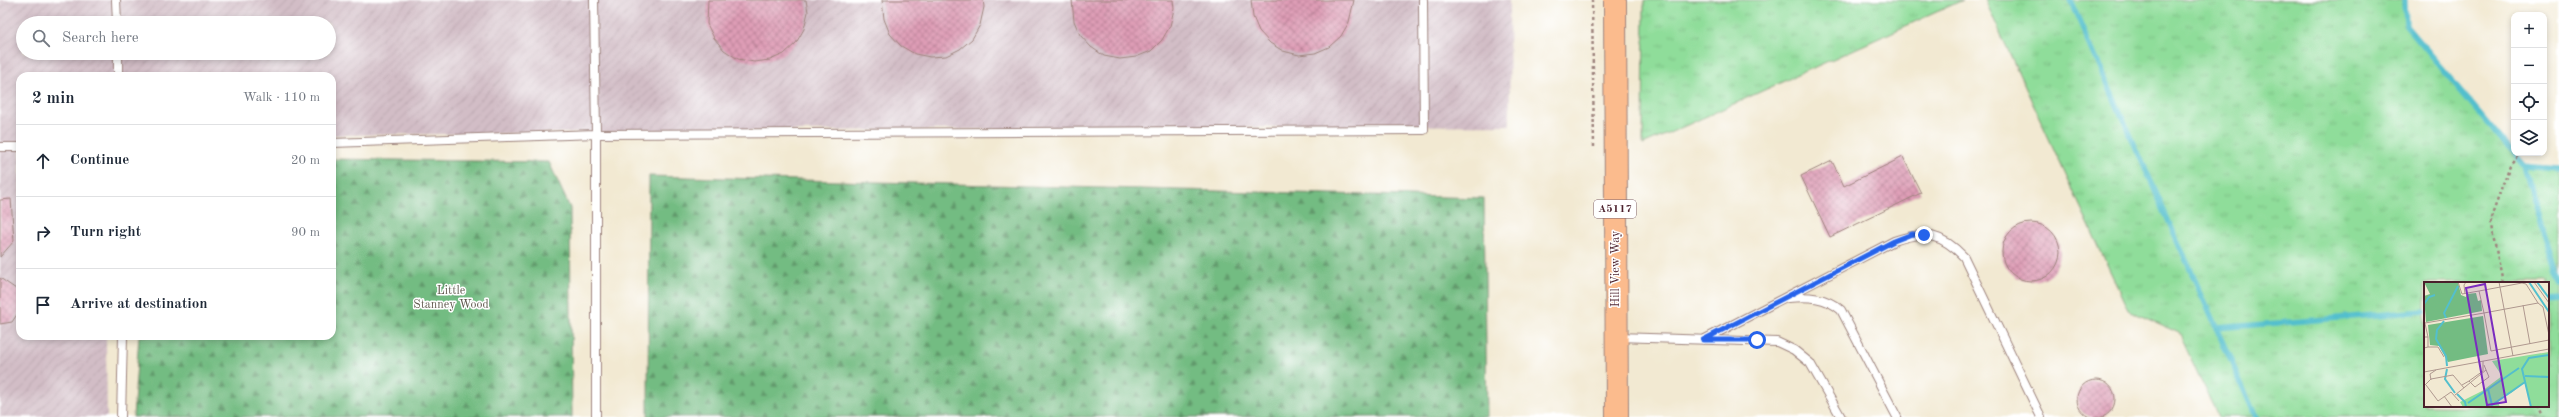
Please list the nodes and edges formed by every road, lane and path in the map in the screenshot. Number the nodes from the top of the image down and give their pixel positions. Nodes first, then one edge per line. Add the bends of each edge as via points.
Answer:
1 (116, 0) edge
2 (594, 0) edge
3 (1423, 0) edge
4 (1615, 0) edge
5 (117, 16) edge
6 (118, 60) edge
7 (118, 72) edge
8 (596, 134) junction
9 (336, 143) edge
10 (0, 147) edge
11 (16, 147) edge
12 (2517, 156) edge
13 (2503, 282) edge
14 (1783, 298) junction
15 (1616, 337) junction
16 (123, 340) edge
17 (1703, 340) junction
18 (2539, 407) edge
19 (121, 417) edge
20 (596, 417) edge
21 (1617, 417) edge
22 (1841, 417) edge
23 (1897, 417) edge
24 (2041, 417) edge
25 (2544, 417) edge

1 - 5 lane
2 - 8 lane
3 - 8 lane via 1424,130
4 - 15 main road, Hill View Way / A5117
6 - 7 lane
8 - 9 lane
8 - 20 lane
10 - 11 lane
12 - 13 path via 2510,165 2490,221
14 - 17 lane
14 - 23 lane via 1815,298 1832,302 1841,310
14 - 24 lane via 1912,234 1942,238 1964,257
15 - 17 lane
15 - 21 main road, Hill View Way / A5117
16 - 19 lane
17 - 22 lane via 1777,342 1794,350 1810,363
18 - 25 path

